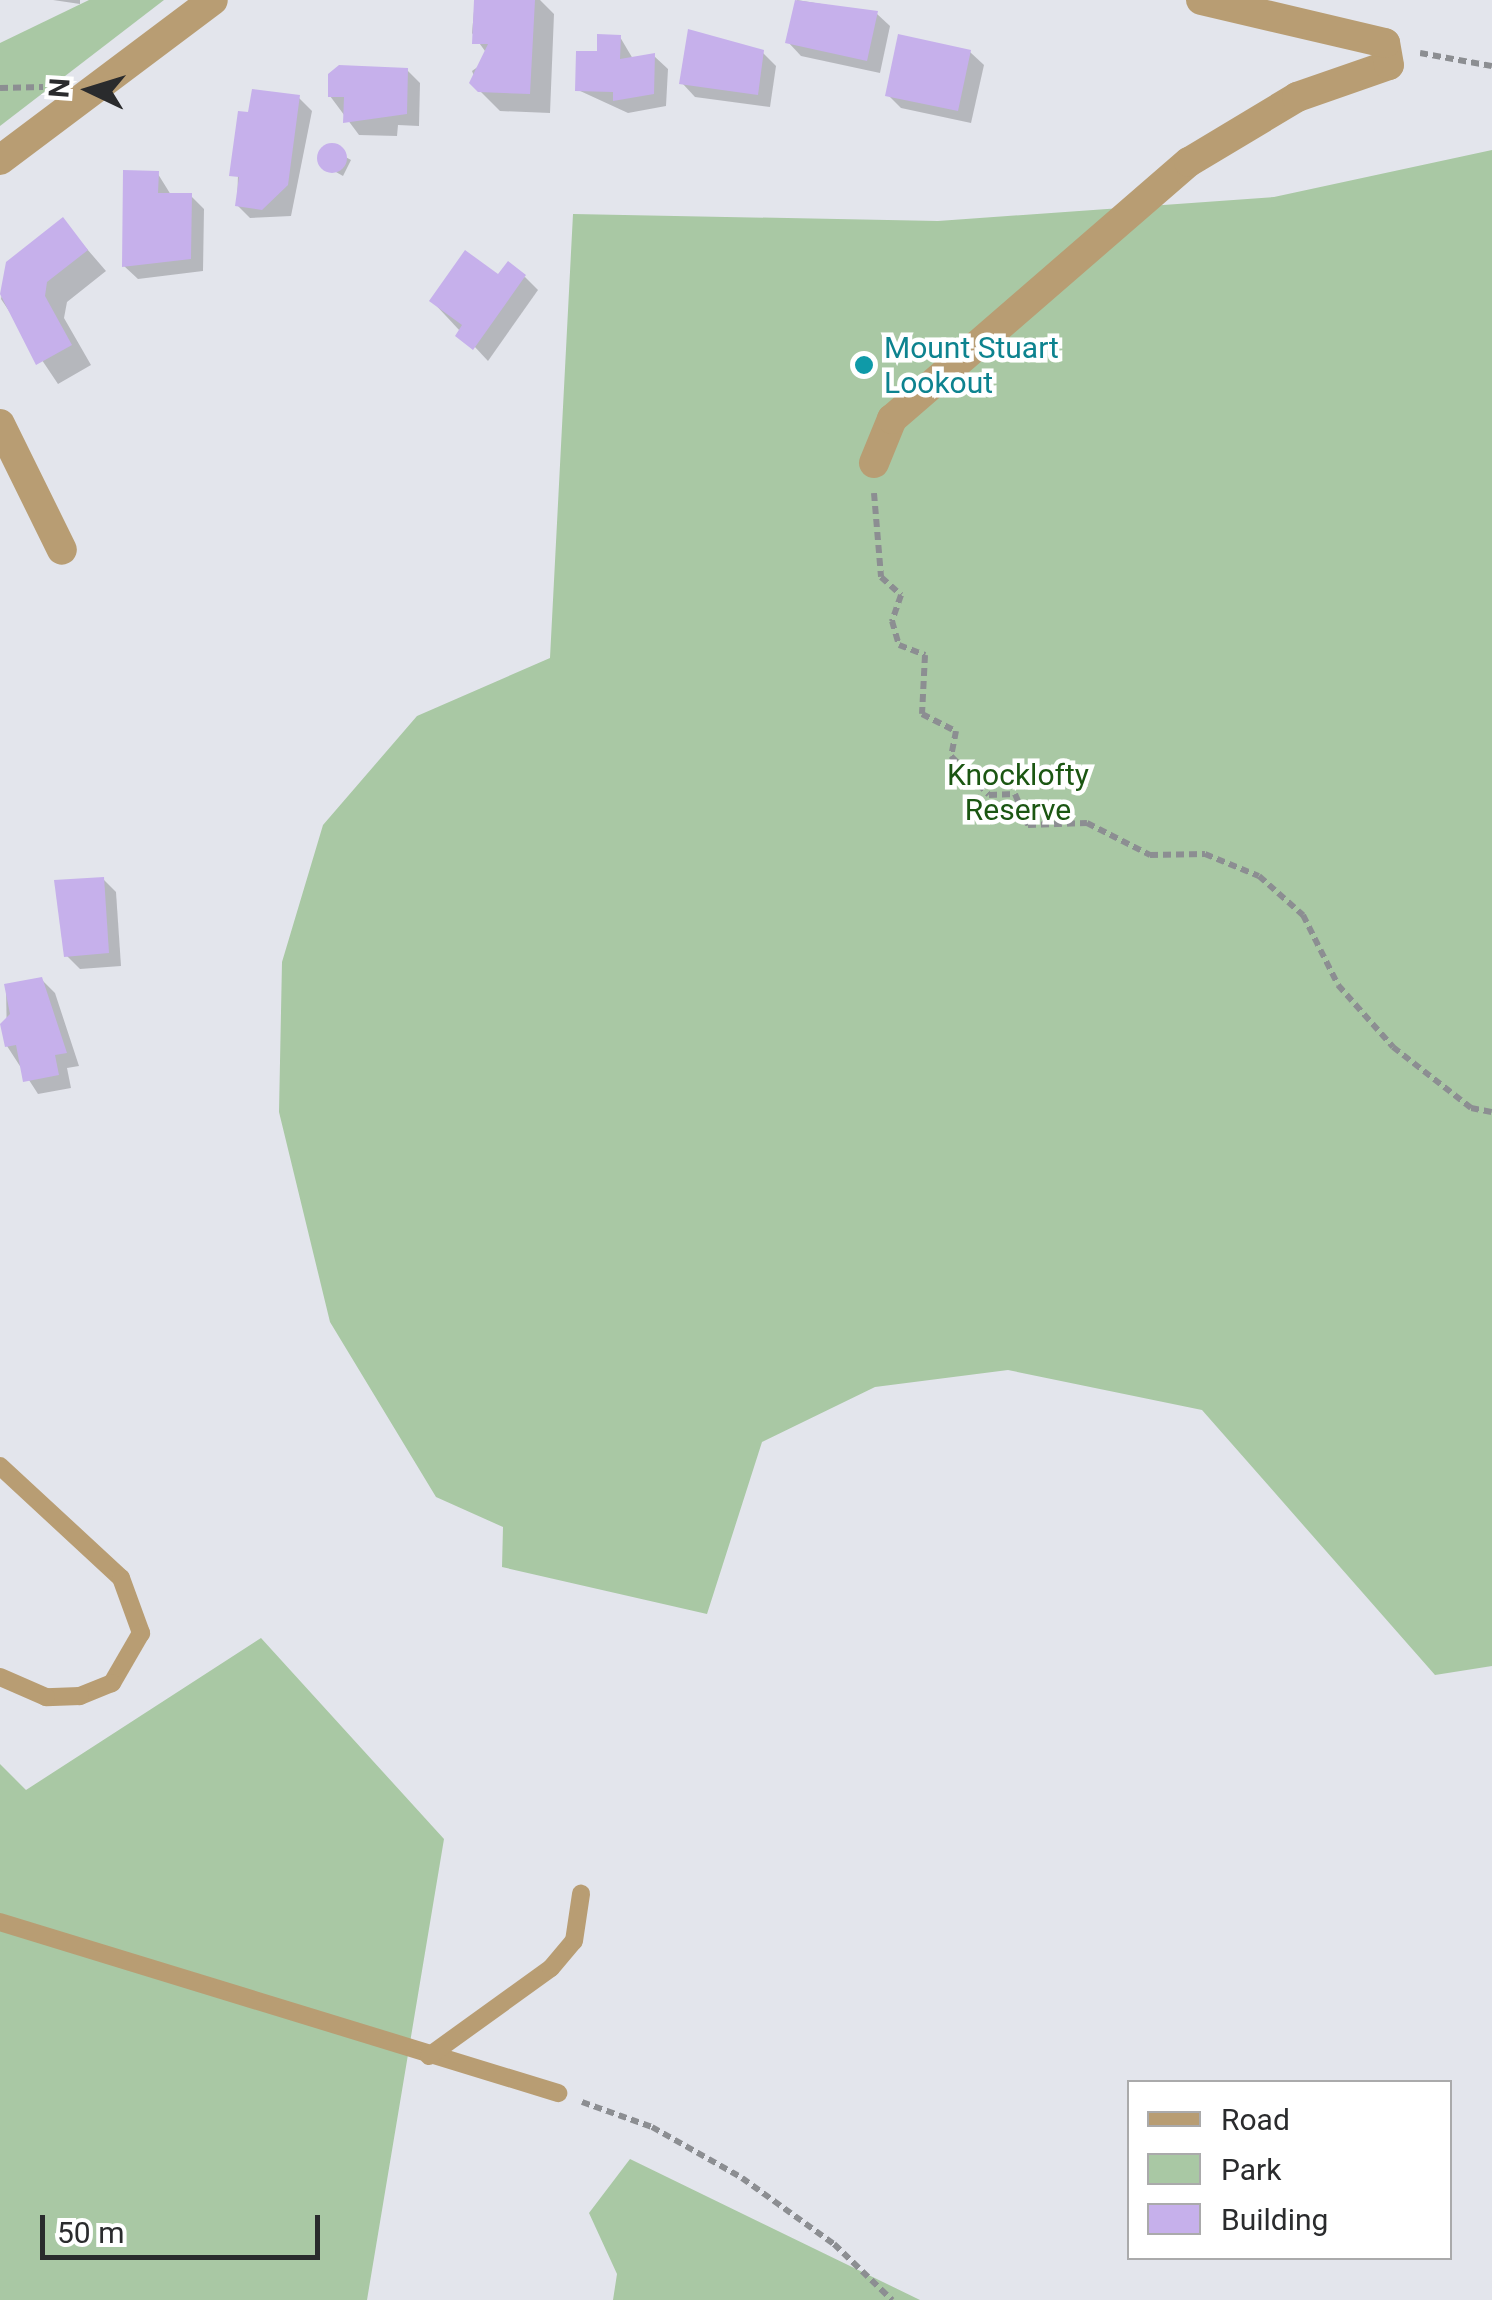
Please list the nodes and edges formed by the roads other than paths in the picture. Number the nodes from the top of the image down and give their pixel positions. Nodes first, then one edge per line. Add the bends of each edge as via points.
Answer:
1 (213, 0) edge
2 (1201, 0) edge
3 (0, 160) edge
4 (0, 424) edge
5 (874, 463) dead end
6 (62, 550) dead end
7 (0, 1466) edge
8 (0, 1678) edge
9 (581, 1894) dead end
10 (0, 1922) edge
11 (429, 2056) junction
12 (558, 2094) road end

1 - 3 street
2 - 5 street via 1385,43 1392,52 1372,74 1296,97 1189,162 892,420
4 - 6 street
7 - 8 lane via 121,1578 141,1632 112,1683 80,1696 46,1698
9 - 11 lane via 574,1940 551,1968
10 - 11 lane
11 - 12 lane

